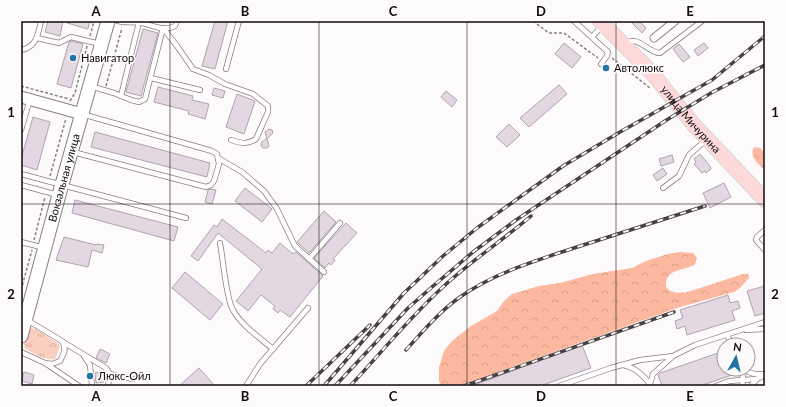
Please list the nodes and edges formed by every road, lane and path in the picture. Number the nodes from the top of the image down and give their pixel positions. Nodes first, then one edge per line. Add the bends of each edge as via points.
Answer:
1 (41, 21) edge
2 (94, 21) edge
3 (108, 21) edge
4 (118, 21) edge
5 (177, 21) edge
6 (239, 21) edge
7 (533, 21) edge
8 (574, 21) edge
9 (674, 21) edge
10 (702, 21) edge
11 (140, 22) junction
12 (123, 23) junction
13 (602, 23) edge
14 (163, 28) junction
15 (592, 37) junction
16 (37, 38) junction
17 (654, 38) dead end
18 (88, 41) junction
19 (102, 45) junction
20 (625, 45) junction
21 (21, 50) edge
22 (606, 58) junction
23 (602, 64) dead end
24 (226, 69) dead end
25 (150, 78) junction
26 (21, 86) edge
27 (90, 86) junction
28 (105, 90) junction
29 (200, 90) dead end
30 (653, 91) dead end
31 (75, 93) dead end
32 (121, 96) junction
33 (25, 98) edge
34 (69, 104) junction
35 (82, 114) junction
36 (21, 130) edge
37 (707, 139) junction
38 (231, 140) dead end
39 (71, 151) junction
40 (218, 158) junction
41 (21, 174) edge
42 (49, 181) junction
43 (21, 184) edge
44 (663, 188) dead end
45 (56, 191) junction
46 (765, 200) edge
47 (186, 218) dead end
48 (340, 223) dead end
49 (765, 230) edge
50 (21, 242) edge
51 (220, 243) dead end
52 (39, 246) junction
53 (764, 249) edge
54 (309, 259) junction
55 (324, 272) dead end
56 (21, 290) edge
57 (308, 308) dead end
58 (25, 319) junction
59 (765, 322) edge
60 (765, 329) edge
61 (740, 330) junction
62 (728, 335) joint
63 (21, 336) edge
64 (62, 341) junction
65 (273, 349) junction
66 (21, 352) edge
67 (83, 355) junction
68 (673, 356) junction
69 (45, 363) junction
70 (622, 365) junction
71 (110, 374) junction
72 (765, 374) edge
73 (133, 379) dead end
74 (757, 379) junction
75 (743, 380) junction
76 (650, 385) edge
77 (80, 386) edge
78 (92, 386) edge
79 (108, 386) edge
80 (246, 386) edge
81 (559, 386) edge
82 (716, 386) edge
83 (742, 386) edge
84 (751, 386) edge

1 - 16 lane
2 - 18 path
3 - 19 main road, Вокзальная улица
4 - 12 lane
5 - 14 lane via 171,28
6 - 24 lane
7 - 22 path via 549,32 564,33 598,58
8 - 15 lane
9 - 17 street
10 - 20 lane via 660,54 636,41
11 - 12 lane
11 - 14 lane
11 - 32 lane
12 - 28 path
13 - 15 lane
13 - 20 main road, улица Мичурина
14 - 25 lane
14 - 38 lane via 193,69 253,94 268,106 268,112 256,139 244,144
15 - 22 lane via 608,52
16 - 18 lane via 56,43 72,37
16 - 21 lane via 30,47
18 - 19 lane
18 - 31 path
19 - 27 main road, Вокзальная улица
20 - 37 main road, улица Мичурина
22 - 23 lane
22 - 30 path via 611,58
25 - 29 lane
25 - 32 lane via 143,101
26 - 34 path
27 - 28 lane
27 - 35 main road, Вокзальная улица
28 - 32 lane
33 - 34 street
33 - 36 lane
34 - 35 street
34 - 42 path
35 - 39 main road, Вокзальная улица
35 - 40 lane via 212,151
37 - 44 lane via 689,155 680,176
37 - 46 main road, улица Мичурина
39 - 40 lane via 206,187 214,181 219,164
39 - 45 main road, Вокзальная улица
40 - 54 lane via 242,172 264,191 277,209 295,246
41 - 42 lane
42 - 45 lane
43 - 45 lane
45 - 47 lane
45 - 52 main road, Вокзальная улица
45 - 52 path
48 - 54 lane
49 - 53 lane via 756,240
50 - 52 lane
51 - 65 lane via 230,306 243,323
52 - 56 path
52 - 58 main road, Вокзальная улица
54 - 55 lane
57 - 65 lane
58 - 63 main road, Вокзальная улица
58 - 64 lane
59 - 61 lane
60 - 61 lane
61 - 62 lane
62 - 68 lane
64 - 67 lane
64 - 69 lane via 65,350 60,360 52,364
65 - 80 lane
66 - 69 lane
67 - 71 lane via 106,368
67 - 78 lane via 90,366
68 - 70 lane
68 - 76 lane via 653,374
69 - 77 lane
70 - 76 lane via 635,370
70 - 81 lane
71 - 73 lane
71 - 79 lane
72 - 74 lane
74 - 75 lane
74 - 84 lane
75 - 82 lane via 724,382
75 - 83 lane

